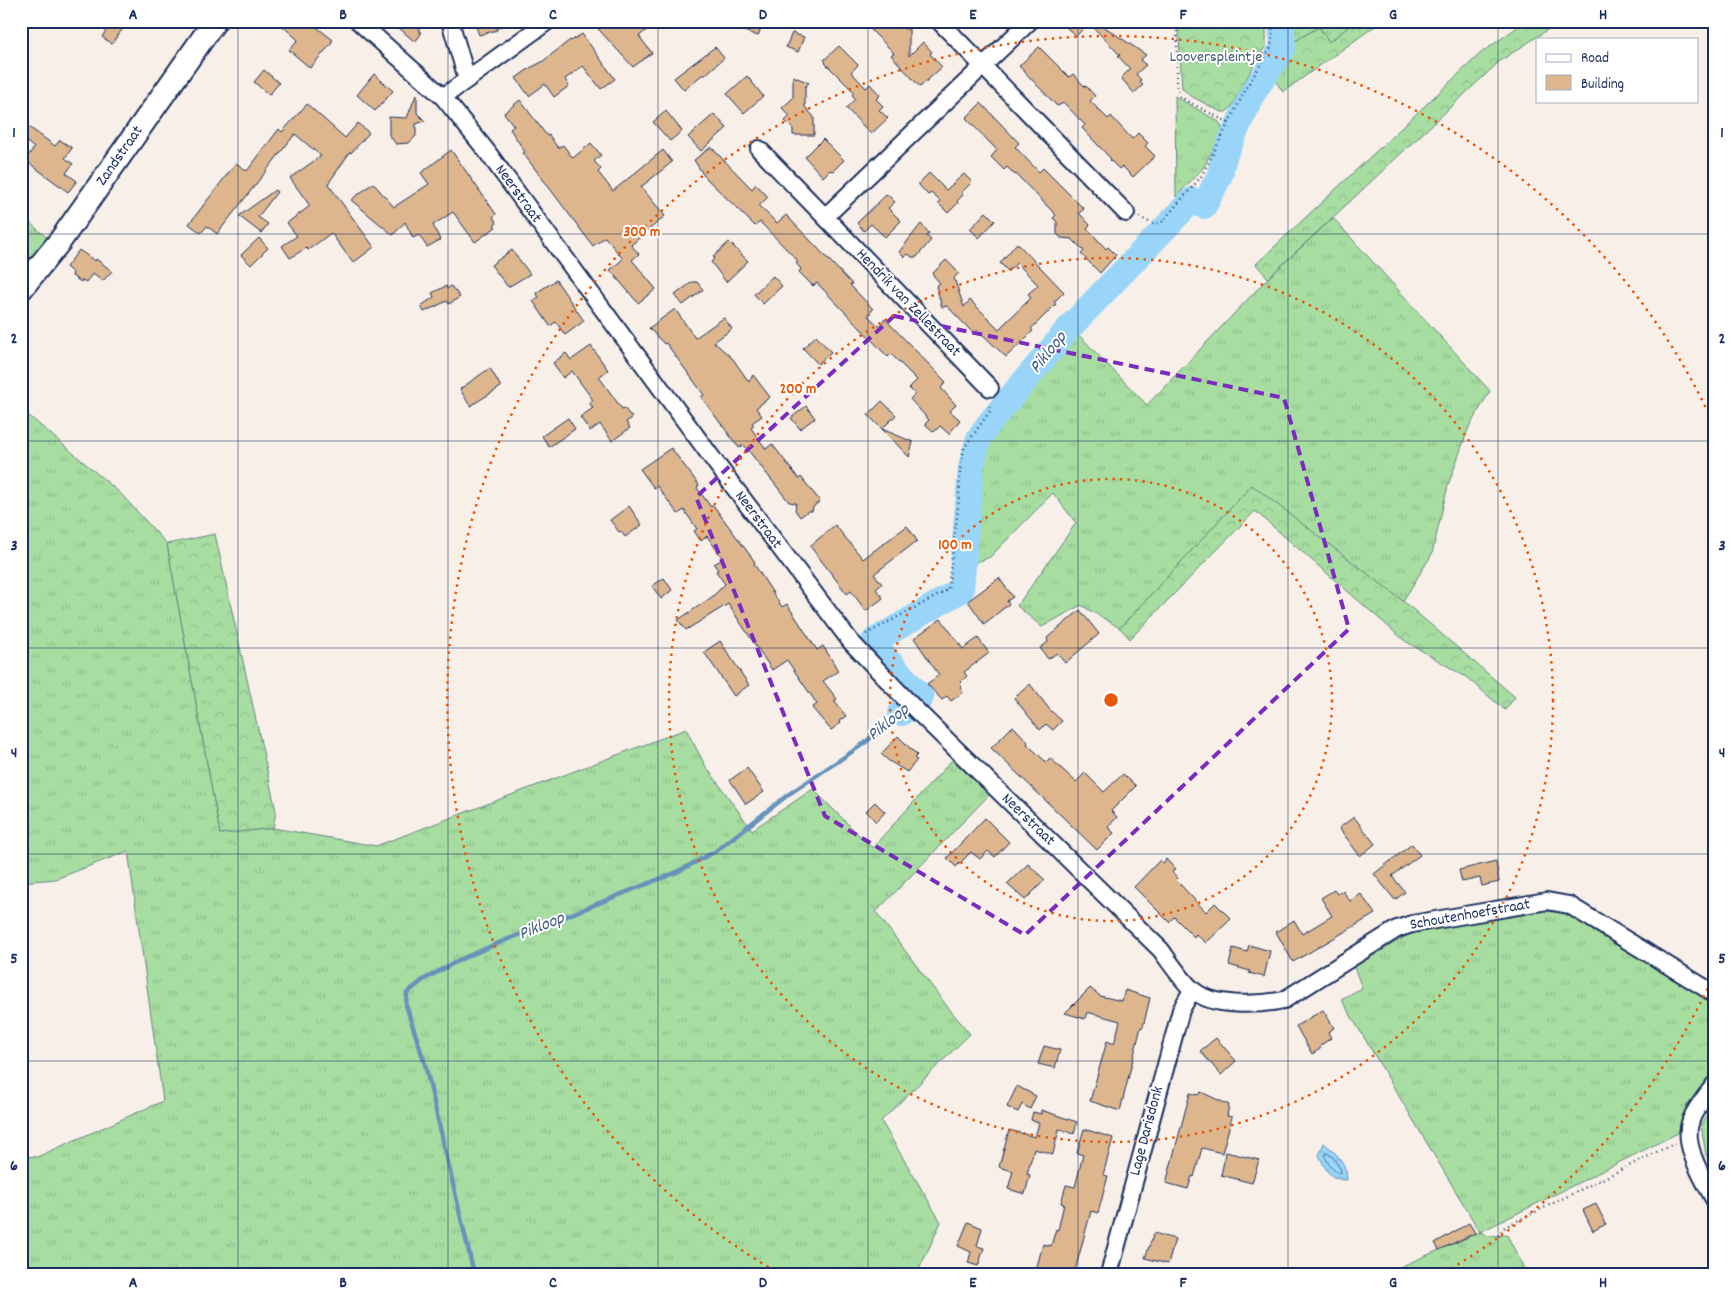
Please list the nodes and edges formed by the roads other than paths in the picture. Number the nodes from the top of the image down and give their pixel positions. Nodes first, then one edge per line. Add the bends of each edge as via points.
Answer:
1 (215, 21) edge
2 (358, 21) edge
3 (450, 21) edge
4 (548, 21) edge
5 (940, 21) edge
6 (1030, 21) edge
7 (983, 66) junction
8 (468, 79) junction
9 (443, 97) junction
10 (759, 149) dead end
11 (1126, 213) road end
12 (825, 217) junction
13 (21, 289) edge
14 (990, 388) road end
15 (1192, 990) junction
16 (1715, 994) edge
17 (1715, 1084) edge
18 (1715, 1201) edge
19 (1109, 1274) edge

1 - 13 street, Zandstraat via 60,240
2 - 9 street, Neerstraat
3 - 8 street
4 - 8 street
5 - 7 street
6 - 7 street
7 - 11 street
7 - 12 street
8 - 9 street
9 - 15 street, Neerstraat via 485,148 851,642 1161,950
10 - 12 street, Hendrik van Zellestraat
12 - 14 street, Hendrik van Zellestraat
15 - 16 street, Schoutenhoefstraat via 1205,997 1248,1005 1284,1000 1397,929 1547,902 1569,905
15 - 19 street, Lage Darisdonk via 1181,1010
17 - 18 street via 1690,1120 1689,1136 1695,1163

